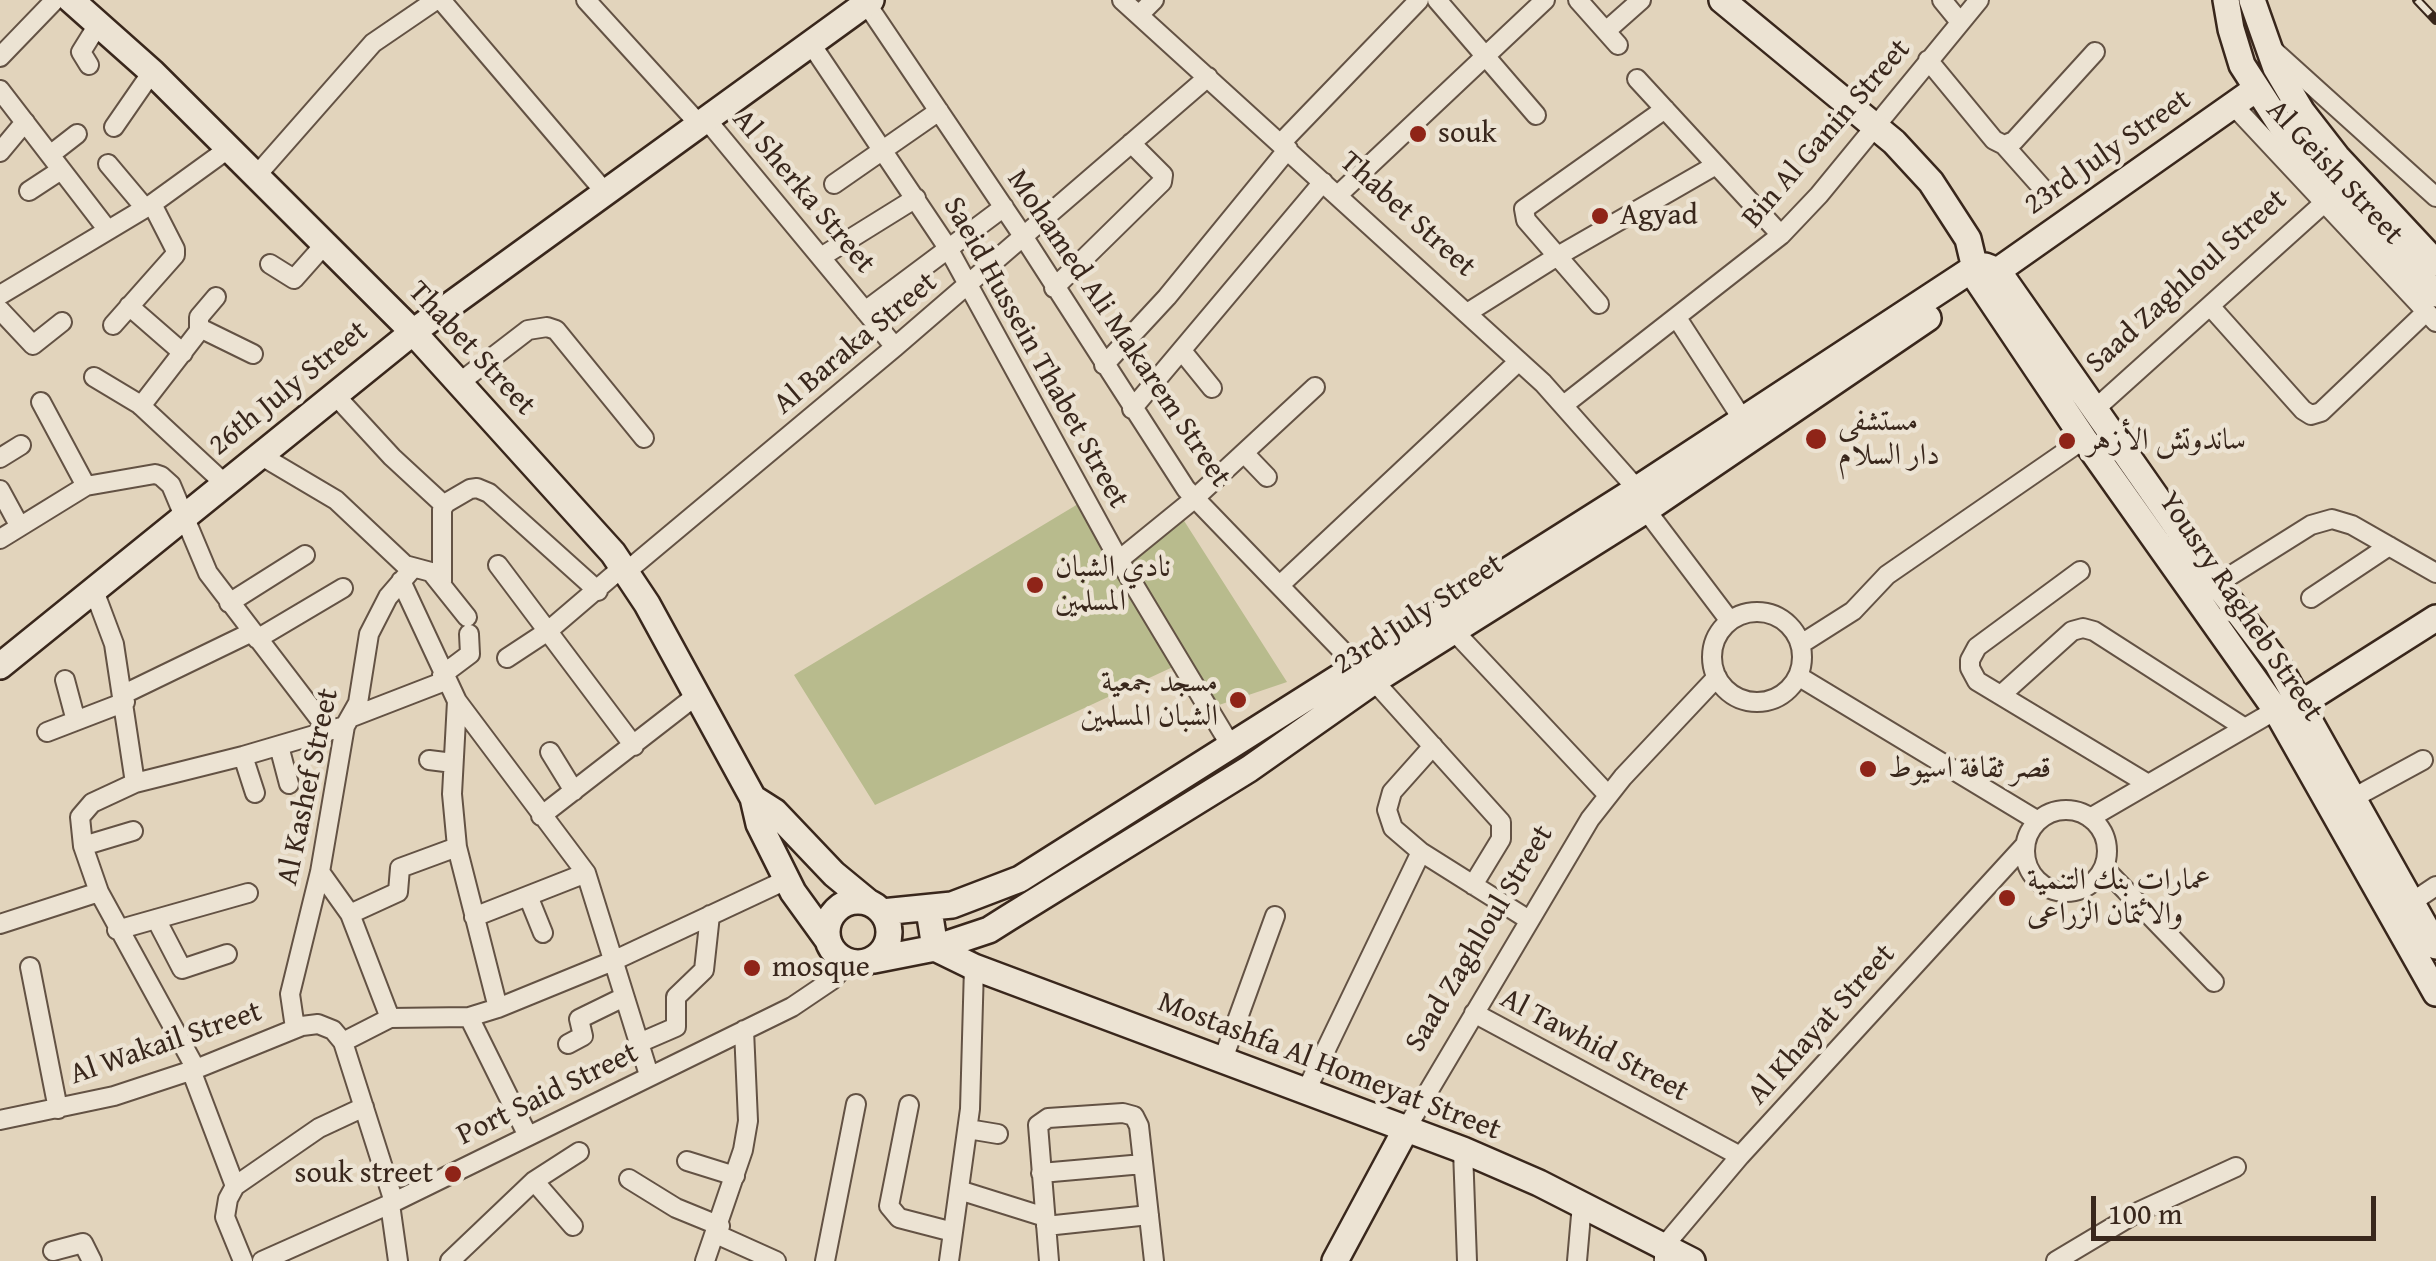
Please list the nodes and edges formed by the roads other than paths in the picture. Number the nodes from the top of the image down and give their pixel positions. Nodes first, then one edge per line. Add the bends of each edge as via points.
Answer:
1 (56, 0) edge
2 (71, 0) edge
3 (439, 0) edge
4 (586, 0) edge
5 (1122, 0) edge
6 (1154, 0) edge
7 (1419, 0) edge
8 (1438, 0) edge
9 (1545, 0) edge
10 (1578, 0) edge
11 (1641, 0) edge
12 (1722, 0) edge
13 (1942, 0) edge
14 (1979, 0) edge
15 (2226, 0) edge
16 (2252, 0) edge
17 (867, 1) edge
18 (1139, 15) junction
19 (1960, 22) junction
20 (99, 23) junction
21 (810, 44) junction
22 (2266, 45) junction
23 (2095, 52) dead end
24 (1485, 56) junction
25 (0, 57) edge
26 (1928, 60) junction
27 (89, 65) dead end
28 (152, 72) junction
29 (1208, 78) junction
30 (1637, 79) dead end
31 (0, 90) edge
32 (2251, 105) junction
33 (1665, 109) junction
34 (940, 110) junction
35 (1536, 115) dead end
36 (702, 121) junction
37 (24, 122) junction
38 (1874, 125) junction
39 (114, 127) dead end
40 (77, 134) dead end
41 (1131, 143) junction
42 (2004, 145) junction
43 (1284, 146) junction
44 (228, 149) junction
45 (884, 150) junction
46 (0, 152) edge
47 (55, 162) junction
48 (108, 164) dead end
49 (1716, 165) junction
50 (2330, 167) junction
51 (256, 176) junction
52 (1323, 182) junction
53 (834, 184) dead end
54 (2044, 190) dead end
55 (29, 191) dead end
56 (604, 192) junction
57 (1338, 195) junction
58 (2436, 197) edge
59 (916, 198) junction
60 (2324, 203) junction
61 (148, 206) junction
62 (1004, 207) junction
63 (107, 230) junction
64 (1782, 235) junction
65 (1023, 236) junction
66 (326, 244) junction
67 (948, 248) junction
68 (821, 257) junction
69 (1556, 257) junction
70 (270, 264) dead end
71 (2436, 264) edge
72 (1984, 274) junction
73 (969, 285) junction
74 (1054, 288) junction
75 (0, 295) edge
76 (216, 297) dead end
77 (1599, 304) dead end
78 (129, 306) junction
79 (2210, 306) junction
80 (2433, 309) edge
81 (0, 310) edge
82 (865, 310) junction
83 (1467, 313) junction
84 (1677, 318) junction
85 (62, 322) dead end
86 (113, 325) dead end
87 (199, 332) junction
88 (413, 332) junction
89 (895, 347) junction
90 (1182, 351) junction
91 (183, 352) junction
92 (253, 354) dead end
93 (1519, 360) junction
94 (1104, 365) junction
95 (94, 377) dead end
96 (459, 383) junction
97 (1315, 387) dead end
98 (1212, 388) dead end
99 (334, 394) junction
100 (41, 402) dead end
101 (1565, 404) junction
102 (141, 406) junction
103 (1132, 408) junction
104 (2094, 410) junction
105 (1743, 420) junction
106 (644, 438) dead end
107 (2084, 439) junction
108 (21, 446) dead end
109 (1244, 453) junction
110 (260, 455) junction
111 (0, 458) edge
112 (1267, 478) dead end
113 (224, 483) junction
114 (86, 486) junction
115 (0, 490) edge
116 (1194, 499) junction
117 (1641, 499) junction
118 (444, 505) junction
119 (183, 516) junction
120 (20, 525) junction
121 (0, 540) edge
122 (2388, 546) junction
123 (305, 555) dead end
124 (1118, 560) junction
125 (498, 564) dead end
126 (625, 569) junction
127 (2080, 571) dead end
128 (2436, 573) edge
129 (407, 574) junction
130 (442, 582) junction
131 (1280, 584) junction
132 (2216, 584) junction
133 (94, 588) junction
134 (343, 588) dead end
135 (598, 592) junction
136 (2311, 598) dead end
137 (229, 602) junction
138 (2436, 619) edge
139 (1730, 621) junction
140 (1452, 630) junction
141 (548, 631) junction
142 (255, 636) junction
143 (1800, 644) junction
144 (508, 658) dead end
145 (0, 666) edge
146 (1364, 672) junction
147 (1798, 676) junction
148 (1717, 677) junction
149 (444, 678) junction
150 (65, 680) dead end
151 (2001, 695) junction
152 (697, 696) junction
153 (124, 698) junction
154 (456, 701) junction
155 (2302, 703) junction
156 (2276, 710) junction
157 (76, 721) junction
158 (342, 724) junction
159 (2245, 728) junction
160 (47, 732) dead end
161 (278, 746) junction
162 (634, 746) junction
163 (1231, 746) junction
164 (1433, 746) junction
165 (550, 752) dead end
166 (243, 756) junction
167 (429, 760) dead end
168 (2423, 760) dead end
169 (454, 763) junction
170 (135, 783) junction
171 (289, 784) dead end
172 (2148, 784) junction
173 (574, 791) junction
174 (254, 793) dead end
175 (1608, 795) junction
176 (753, 798) junction
177 (2355, 798) junction
178 (541, 816) junction
179 (2090, 818) junction
180 (2038, 821) junction
181 (133, 831) dead end
182 (2025, 845) junction
183 (83, 846) junction
184 (457, 847) junction
185 (1421, 852) junction
186 (2104, 868) junction
187 (320, 872) junction
188 (586, 873) junction
189 (786, 880) junction
190 (1473, 885) junction
191 (2436, 886) edge
192 (996, 891) junction
193 (98, 892) junction
194 (248, 892) dead end
195 (528, 896) junction
196 (2412, 902) junction
197 (875, 907) junction
198 (929, 910) junction
199 (350, 914) junction
200 (710, 915) junction
201 (1275, 916) dead end
202 (474, 917) junction
203 (1008, 918) junction
204 (156, 919) junction
205 (1528, 920) junction
206 (0, 924) edge
207 (117, 930) junction
208 (543, 933) dead end
209 (827, 939) junction
210 (2436, 946) edge
211 (936, 948) junction
212 (227, 954) dead end
213 (861, 961) junction
214 (612, 962) junction
215 (30, 967) dead end
216 (974, 967) junction
217 (2214, 982) dead end
218 (2436, 993) edge
219 (624, 997) junction
220 (498, 1008) junction
221 (1474, 1013) junction
222 (469, 1017) junction
223 (390, 1018) junction
224 (295, 1028) junction
225 (744, 1030) junction
226 (343, 1042) junction
227 (639, 1043) junction
228 (568, 1044) dead end
229 (1222, 1062) junction
230 (194, 1070) junction
231 (649, 1075) junction
232 (1305, 1092) junction
233 (856, 1104) dead end
234 (909, 1104) dead end
235 (364, 1107) junction
236 (58, 1109) junction
237 (0, 1120) edge
238 (968, 1128) junction
239 (1406, 1128) junction
240 (998, 1134) dead end
241 (528, 1136) junction
242 (1463, 1150) junction
243 (579, 1152) dead end
244 (1740, 1156) junction
245 (688, 1162) dead end
246 (1143, 1164) junction
247 (2236, 1167) dead end
248 (1042, 1174) junction
249 (734, 1176) junction
250 (628, 1179) dead end
251 (534, 1181) junction
252 (235, 1186) junction
253 (959, 1190) junction
254 (392, 1203) junction
255 (1582, 1204) junction
256 (1148, 1215) junction
257 (1046, 1222) junction
258 (573, 1226) dead end
259 (718, 1230) junction
260 (953, 1232) junction
261 (53, 1252) dead end
262 (1664, 1254) edge
263 (456, 1259) edge
264 (92, 1261) edge
265 (243, 1261) edge
266 (262, 1261) edge
267 (398, 1261) edge
268 (706, 1261) edge
269 (776, 1261) edge
270 (825, 1261) edge
271 (949, 1261) edge
272 (1049, 1261) edge
273 (1154, 1261) edge
274 (1335, 1261) edge
275 (1467, 1261) edge
276 (1577, 1261) edge
277 (1692, 1261) edge
278 (2056, 1261) edge

1 - 25 street
2 - 20 main road, Thabet Street
3 - 51 street via 374,43
3 - 56 street
4 - 36 street, Al Sherka Street
5 - 18 street, Thabet Street
6 - 18 street
7 - 43 street
8 - 24 street
9 - 24 street
10 - 11 street via 1612,38
12 - 38 main road, Yousry Ragheb Street
13 - 19 street
14 - 19 street, Bin Al Ganin Street
15 - 32 main road
16 - 22 main road
17 - 21 main road, 26th July Street
17 - 34 street, Mohamed Ali Makarem Street
18 - 29 street, Thabet Street
19 - 26 street, Bin Al Ganin Street
20 - 27 street via 81,52
20 - 28 main road, Thabet Street
21 - 36 main road, 26th July Street
21 - 45 street, Saeid Hussein Thabet Street
22 - 50 main road
22 - 58 street
23 - 42 street
24 - 35 street
24 - 57 street
26 - 38 street, Bin Al Ganin Street
26 - 42 street
28 - 39 street
28 - 44 main road, Thabet Street
29 - 41 street, Al Baraka Street
29 - 43 street, Thabet Street
30 - 33 street
31 - 37 street
32 - 50 main road
32 - 60 street, Al Geish Street
32 - 72 main road, 23rd July Street
33 - 49 street
33 - 69 street via 1524,209
34 - 45 street
34 - 62 street, Mohamed Ali Makarem Street
36 - 56 main road, 26th July Street
36 - 68 street, Al Sherka Street
37 - 46 street
37 - 47 street
38 - 64 street, Bin Al Ganin Street
38 - 72 main road, Yousry Ragheb Street via 1946,204
40 - 47 street
41 - 65 street, Al Baraka Street
41 - 74 street via 1163,175 1162,182
42 - 54 street
43 - 52 street, Thabet Street
43 - 94 street via 1179,282
44 - 51 main road, Thabet Street
44 - 61 street
45 - 53 street
45 - 59 street, Saeid Hussein Thabet Street
47 - 55 street
47 - 63 street
48 - 61 street
49 - 64 street
49 - 69 street
50 - 71 main road
50 - 80 main road
51 - 66 main road, Thabet Street
52 - 57 street, Thabet Street
52 - 90 street
56 - 88 main road, 26th July Street
57 - 83 street, Thabet Street
59 - 67 street, Saeid Hussein Thabet Street
59 - 68 street
60 - 79 street, Saad Zaghloul Street
60 - 80 street, Al Geish Street
61 - 63 street
61 - 78 street via 176,252
62 - 65 street, Mohamed Ali Makarem Street
62 - 67 street
63 - 75 street
64 - 84 street, Bin Al Ganin Street
65 - 73 street, Al Baraka Street
65 - 74 street, Mohamed Ali Makarem Street
66 - 70 street via 294,279
66 - 88 main road, Thabet Street
67 - 73 street, Saeid Hussein Thabet Street
67 - 82 street
68 - 82 street, Al Sherka Street
69 - 77 street
69 - 83 street
72 - 104 main road, Yousry Ragheb Street
72 - 105 main road, 23rd July Street
72 - 107 main road, Yousry Ragheb Street
72 - 117 main road, 23rd July Street
73 - 89 street, Al Baraka Street
73 - 124 street, Saeid Hussein Thabet Street
74 - 94 street, Mohamed Ali Makarem Street
76 - 87 street via 200,317
78 - 86 street
78 - 91 street
79 - 80 street via 2311,415
79 - 104 street, Saad Zaghloul Street
81 - 85 street via 33,345
82 - 89 street, Al Sherka Street
83 - 93 street, Thabet Street
84 - 101 street, Bin Al Ganin Street
84 - 105 street
87 - 91 street
87 - 92 street
88 - 96 main road, Thabet Street
88 - 99 main road, 26th July Street
89 - 126 street, Al Baraka Street
90 - 98 street
90 - 103 street
91 - 102 street
93 - 101 street, Thabet Street
93 - 131 street
94 - 103 street, Mohamed Ali Makarem Street
95 - 102 street
96 - 106 street via 528,330 547,327
96 - 126 main road, Thabet Street
97 - 109 street
99 - 110 main road, 26th July Street
99 - 118 street
100 - 114 street
101 - 117 street, Thabet Street
102 - 113 street
103 - 116 street, Mohamed Ali Makarem Street
104 - 132 main road, Yousry Ragheb Street
105 - 117 main road, 23rd July Street
107 - 143 street via 1887,575 1854,611
107 - 156 main road, Yousry Ragheb Street
108 - 111 street
109 - 112 street
109 - 116 street
110 - 113 main road, 26th July Street
110 - 129 street via 336,500
113 - 119 main road, 26th July Street
114 - 119 street via 161,476 172,485
114 - 120 street
115 - 120 street
116 - 124 street
116 - 131 street, Mohamed Ali Makarem Street
117 - 139 street, Thabet Street
117 - 140 main road, 23rd July Street
117 - 146 main road, 23rd July Street
118 - 130 street
118 - 135 street via 470,489 489,492
119 - 133 main road, 26th July Street
119 - 137 street
120 - 121 street
122 - 128 street
122 - 132 street via 2342,520 2321,521
122 - 136 street
123 - 137 street
124 - 163 street, Saeid Hussein Thabet Street
125 - 141 street
126 - 135 street, Al Baraka Street
126 - 152 main road, Thabet Street
127 - 151 street via 1972,653 1972,675
129 - 130 street via 430,572
129 - 149 street
129 - 158 street, Al Kashef Street via 369,634 358,703
130 - 149 street via 468,626 470,654
131 - 146 street, Mohamed Ali Makarem Street
132 - 155 main road, Yousry Ragheb Street
133 - 145 main road, 26th July Street
133 - 153 street
134 - 142 street
135 - 141 street, Al Baraka Street
137 - 142 street
138 - 155 main road
139 - 143 street via 1765,613 1787,623
139 - 148 street via 1715,640
140 - 146 main road, 23rd July Street
140 - 175 street
141 - 144 street, Al Baraka Street
141 - 162 street
142 - 153 street
142 - 158 street
143 - 147 street
146 - 163 main road, 23rd July Street
146 - 164 street, Mohamed Ali Makarem Street
146 - 203 main road, 23rd July Street via 1248,769
147 - 148 street via 1778,697 1750,702
147 - 180 street
148 - 175 street, Saad Zaghloul Street
149 - 154 street
149 - 158 street
150 - 157 street
151 - 159 street via 2082,628
151 - 172 street
152 - 162 street
152 - 176 main road, Thabet Street
153 - 157 street
153 - 170 street
154 - 169 street
154 - 178 street
155 - 177 main road, Yousry Ragheb Street
156 - 159 street
156 - 218 main road, Yousry Ragheb Street
157 - 160 street
158 - 161 street
158 - 187 street, Al Kashef Street
159 - 172 street
161 - 166 street
161 - 171 street
162 - 173 street
163 - 192 main road, 23rd July Street
164 - 185 street via 1392,792 1387,810 1393,828
164 - 190 street, Mohamed Ali Makarem Street via 1502,822 1501,840
165 - 173 street
166 - 170 street
166 - 174 street
167 - 169 street
168 - 177 street
169 - 184 street
170 - 183 street via 85,809 79,826
172 - 179 street
173 - 178 street
175 - 205 street, Saad Zaghloul Street
176 - 189 main road, Thabet Street
176 - 197 main road, Thabet Street
177 - 196 main road, Yousry Ragheb Street
178 - 188 street
179 - 180 street via 2069,810
179 - 186 street via 2108,846
180 - 182 street
181 - 183 street
182 - 186 street via 2028,868 2055,891 2090,886
182 - 244 street, Al Khayat Street
183 - 193 street
184 - 199 street via 400,868 397,893
184 - 202 street
185 - 190 street
185 - 232 street
186 - 217 street
187 - 199 street
187 - 224 street, Al Kashef Street via 290,994
188 - 195 street
188 - 214 street
189 - 200 street
189 - 209 main road, Thabet Street
190 - 205 street
191 - 196 street
192 - 198 main road, 23rd July Street
192 - 203 main road
193 - 206 street
193 - 207 street
194 - 204 street
195 - 202 street
195 - 208 street
196 - 210 main road, Yousry Ragheb Street
197 - 198 main road, 23rd July Street
197 - 209 main road via 840,906
197 - 213 main road via 887,920 889,938 881,954
198 - 211 main road
199 - 223 street
200 - 214 street
200 - 227 street via 704,970 676,998 676,1027
201 - 229 street
202 - 220 street
203 - 211 main road, 23rd July Street
204 - 207 street
204 - 212 street via 183,970
205 - 221 street, Saad Zaghloul Street
207 - 230 street
209 - 213 main road via 835,954
211 - 213 main road, 23rd July Street
211 - 216 main road, Mostashfa Al Homeyat Street
213 - 225 street, Port Said Street
214 - 219 street
214 - 220 street
215 - 236 street
216 - 229 main road, Mostashfa Al Homeyat Street
216 - 238 street
219 - 227 street
219 - 228 street via 580,1017 582,1036
220 - 222 street
221 - 239 street, Saad Zaghloul Street
221 - 244 street, Al Tawhid Street
222 - 223 street
222 - 241 street
223 - 226 street
224 - 226 street, Al Wakail Street via 318,1024
224 - 230 street, Al Wakail Street
225 - 231 street, Port Said Street
225 - 249 street via 748,1121
226 - 235 street
227 - 231 street
229 - 232 main road, Mostashfa Al Homeyat Street
230 - 236 street, Al Wakail Street
230 - 252 street
231 - 241 street, Port Said Street
232 - 239 main road, Mostashfa Al Homeyat Street
233 - 270 street
234 - 260 street via 888,1206 899,1218
235 - 252 street via 319,1128
235 - 254 street
236 - 237 street, Al Wakail Street
238 - 240 street
238 - 253 street
239 - 242 main road, Mostashfa Al Homeyat Street
239 - 274 main road, Saad Zaghloul Street
241 - 254 street, Port Said Street
242 - 255 main road, Mostashfa Al Homeyat Street
242 - 275 street
243 - 251 street
244 - 262 street, Al Khayat Street
245 - 249 street
246 - 248 street
246 - 248 street via 1137,1120 1123,1113 1048,1118 1038,1130
246 - 256 street
247 - 278 street via 2138,1212
248 - 257 street
249 - 259 street
250 - 259 street
251 - 258 street
251 - 263 street
252 - 265 street via 226,1217
253 - 257 street
253 - 260 street
254 - 266 street, Port Said Street
254 - 267 street
255 - 262 main road, Mostashfa Al Homeyat Street
255 - 276 street
256 - 257 street
256 - 273 street
257 - 272 street
259 - 268 street
259 - 269 street
260 - 271 street
261 - 264 street via 83,1242
262 - 277 main road, Mostashfa Al Homeyat Street

